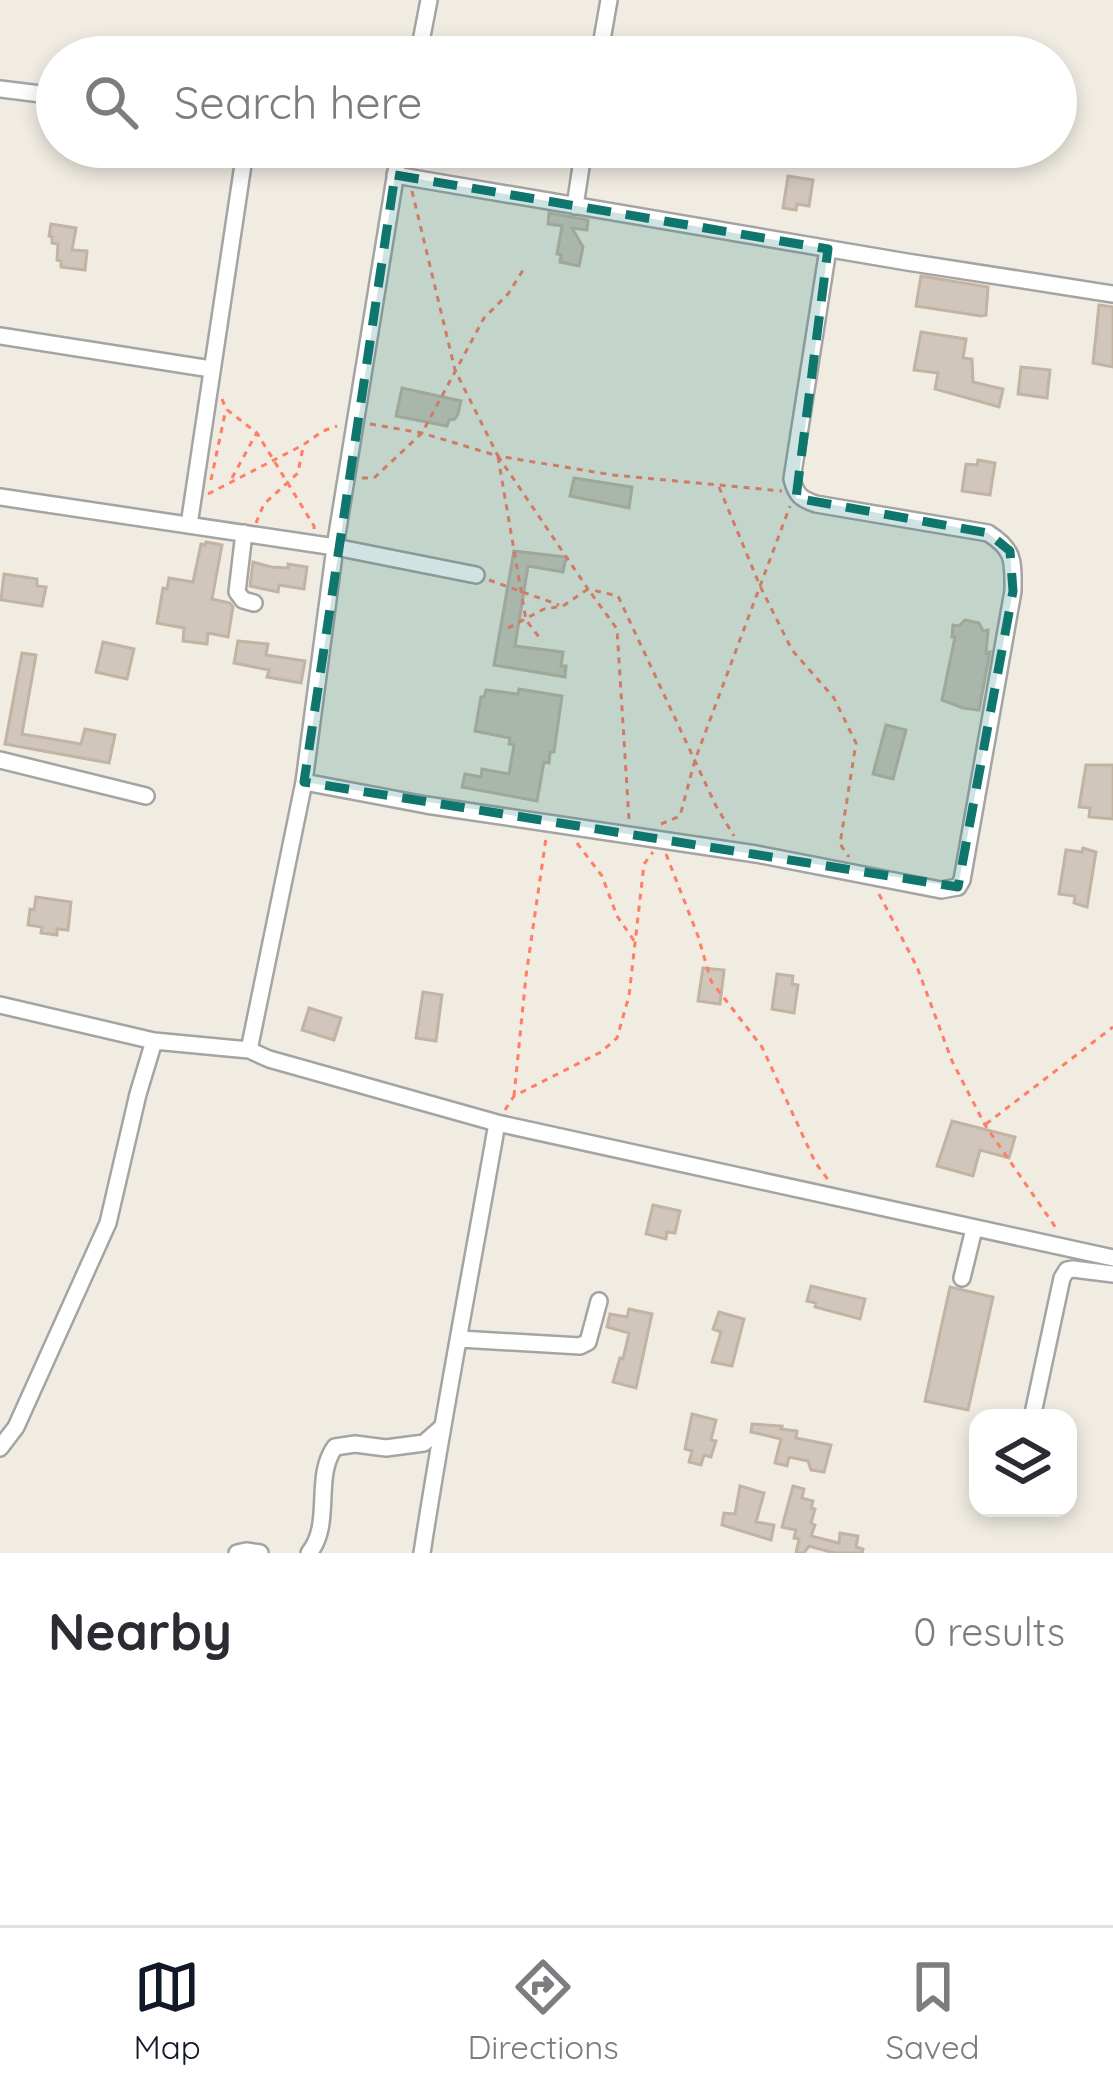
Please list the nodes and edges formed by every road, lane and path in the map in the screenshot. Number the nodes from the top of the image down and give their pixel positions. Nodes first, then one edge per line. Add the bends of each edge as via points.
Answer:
1 (428, 0) edge
2 (609, 0) edge
3 (422, 36) edge
4 (603, 36) edge
5 (0, 89) edge
6 (36, 93) edge
7 (242, 168) edge
8 (401, 168) edge
9 (581, 168) edge
10 (402, 176) junction
11 (575, 206) junction
12 (828, 249) junction
13 (525, 267) dead end
14 (1113, 294) edge
15 (0, 336) edge
16 (211, 369) junction
17 (455, 370) junction
18 (226, 409) junction
19 (356, 421) junction
20 (257, 433) junction
21 (422, 433) junction
22 (303, 446) junction
23 (498, 456) junction
24 (274, 460) junction
25 (346, 478) junction
26 (232, 480) junction
27 (287, 483) junction
28 (719, 485) junction
29 (795, 493) junction
30 (0, 497) edge
31 (189, 525) junction
32 (248, 534) junction
33 (312, 543) junction
34 (335, 547) junction
35 (476, 575) joint
36 (760, 586) junction
37 (588, 589) junction
38 (521, 592) junction
39 (254, 603) dead end
40 (563, 606) junction
41 (526, 620) junction
42 (508, 628) dead end
43 (539, 638) dead end
44 (0, 760) edge
45 (695, 760) junction
46 (304, 782) junction
47 (146, 796) dead end
48 (556, 826) junction
49 (630, 837) junction
50 (662, 842) junction
51 (744, 853) junction
52 (864, 875) junction
53 (636, 943) junction
54 (0, 1004) edge
55 (1113, 1027) edge
56 (154, 1041) junction
57 (249, 1050) junction
58 (514, 1096) junction
59 (496, 1123) junction
60 (985, 1125) junction
61 (842, 1197) junction
62 (974, 1228) junction
63 (1066, 1247) junction
64 (1113, 1258) edge
65 (1113, 1274) edge
66 (962, 1278) dead end
67 (599, 1301) dead end
68 (460, 1339) junction
69 (1034, 1409) edge
70 (441, 1429) junction
71 (0, 1448) edge
72 (237, 1553) edge
73 (260, 1553) edge
74 (309, 1553) edge
75 (422, 1553) edge

1 - 3 street
2 - 4 street
5 - 6 street
7 - 16 street
8 - 10 street
9 - 11 street
10 - 11 street
10 - 17 path
10 - 19 street
11 - 12 street
12 - 14 street
12 - 29 street
13 - 17 path
15 - 16 street
16 - 18 path
16 - 31 street
17 - 21 path
17 - 23 path
18 - 20 path
18 - 26 path via 208,494
19 - 21 path
19 - 22 path
19 - 25 street
20 - 24 path
20 - 26 path
21 - 23 path
21 - 25 path via 374,478
22 - 24 path
22 - 27 path via 298,473
23 - 28 path
23 - 37 path
23 - 38 path
24 - 26 path
24 - 27 path
25 - 34 street
27 - 32 path
27 - 33 path via 314,526
28 - 29 path
28 - 36 path
29 - 36 path
29 - 52 street via 816,504 988,533 1010,551 1013,567 962,880 951,890
30 - 31 street
31 - 32 street
32 - 33 street
32 - 39 street via 237,592
33 - 34 street
34 - 35 street
34 - 46 street
35 - 38 path
36 - 45 path
36 - 52 path via 792,650 834,698 856,743 840,844
37 - 40 path
37 - 45 path via 618,596
37 - 49 path via 617,629
38 - 40 path
38 - 41 path
40 - 41 path
41 - 42 path
41 - 43 path
44 - 47 street
45 - 49 path via 680,816
45 - 51 path
46 - 48 street
46 - 57 street
48 - 49 street
48 - 53 path via 602,875
48 - 58 path via 526,976
49 - 50 street
50 - 51 street
50 - 53 path via 644,865
50 - 61 path via 711,981 762,1047 815,1162
51 - 52 street
52 - 60 path via 917,967
53 - 58 path via 617,1038
54 - 56 street
55 - 60 path
56 - 57 street
56 - 71 street via 108,1223
57 - 59 street
58 - 59 path
59 - 61 street
59 - 68 street
60 - 63 path
61 - 62 street
62 - 63 street
62 - 66 street
63 - 64 street
65 - 69 street via 1073,1269 1061,1277
67 - 68 street via 585,1345
68 - 70 street
70 - 74 street via 424,1443 334,1447
70 - 75 street
72 - 73 street

